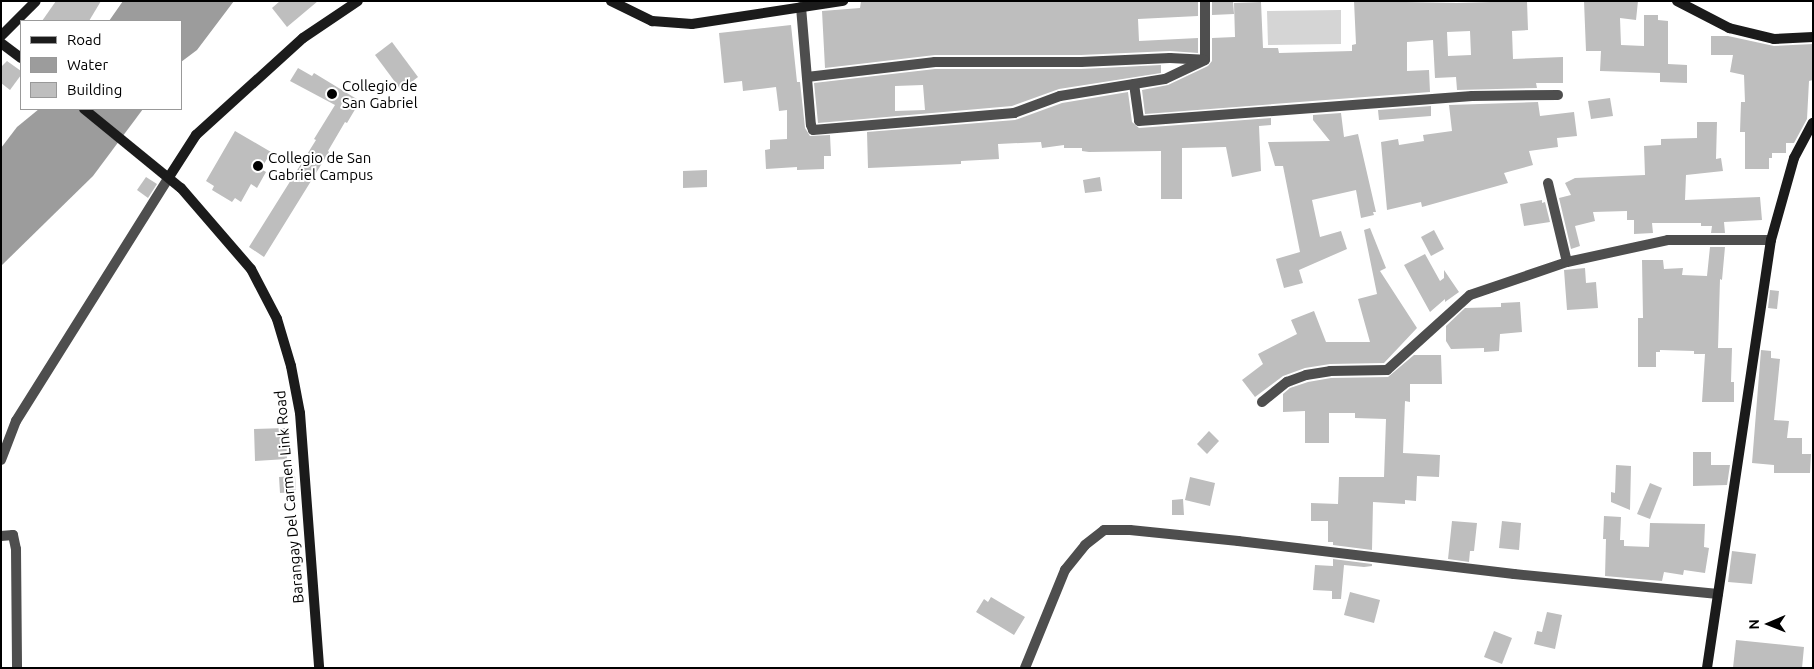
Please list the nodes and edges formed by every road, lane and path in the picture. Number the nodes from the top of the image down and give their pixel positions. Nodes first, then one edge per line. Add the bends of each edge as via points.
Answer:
1 (36, 1) edge
2 (358, 1) edge
3 (611, 1) edge
4 (843, 1) edge
5 (1205, 1) edge
6 (1677, 1) edge
7 (801, 7) junction
8 (1, 36) edge
9 (1813, 37) edge
10 (1, 43) edge
11 (20, 57) edge
12 (1205, 60) junction
13 (807, 77) junction
14 (1134, 84) junction
15 (1558, 94) dead end
16 (85, 110) edge
17 (1813, 123) edge
18 (169, 178) junction
19 (1548, 183) dead end
20 (1771, 240) junction
21 (1567, 262) junction
22 (1262, 402) dead end
23 (1, 460) edge
24 (1, 536) edge
25 (1718, 594) junction
26 (17, 668) edge
27 (319, 668) edge
28 (1025, 668) edge
29 (1707, 668) edge

1 - 8 street
2 - 18 street via 304,38 196,135
3 - 7 street via 652,21 692,24
4 - 7 street
5 - 12 street
6 - 9 street via 1730,28 1774,39
7 - 13 street
10 - 11 street
12 - 13 street via 935,62
12 - 14 street via 1165,79
13 - 14 street via 813,130 1014,113 1060,96
14 - 15 street via 1139,121 1472,96
16 - 18 street, Barangay Del Carmen Link Road
17 - 20 street via 1794,158
18 - 23 street via 16,422
18 - 27 street, Barangay Del Carmen Link Road via 251,269 277,319 300,413
19 - 21 street
20 - 21 street via 1668,240
20 - 25 street
21 - 22 street via 1470,295 1387,370 1330,371 1306,375 1287,382
24 - 26 street via 12,535 16,549
25 - 28 street via 1514,574 1238,541 1104,530 1085,544 1064,570
25 - 29 street

